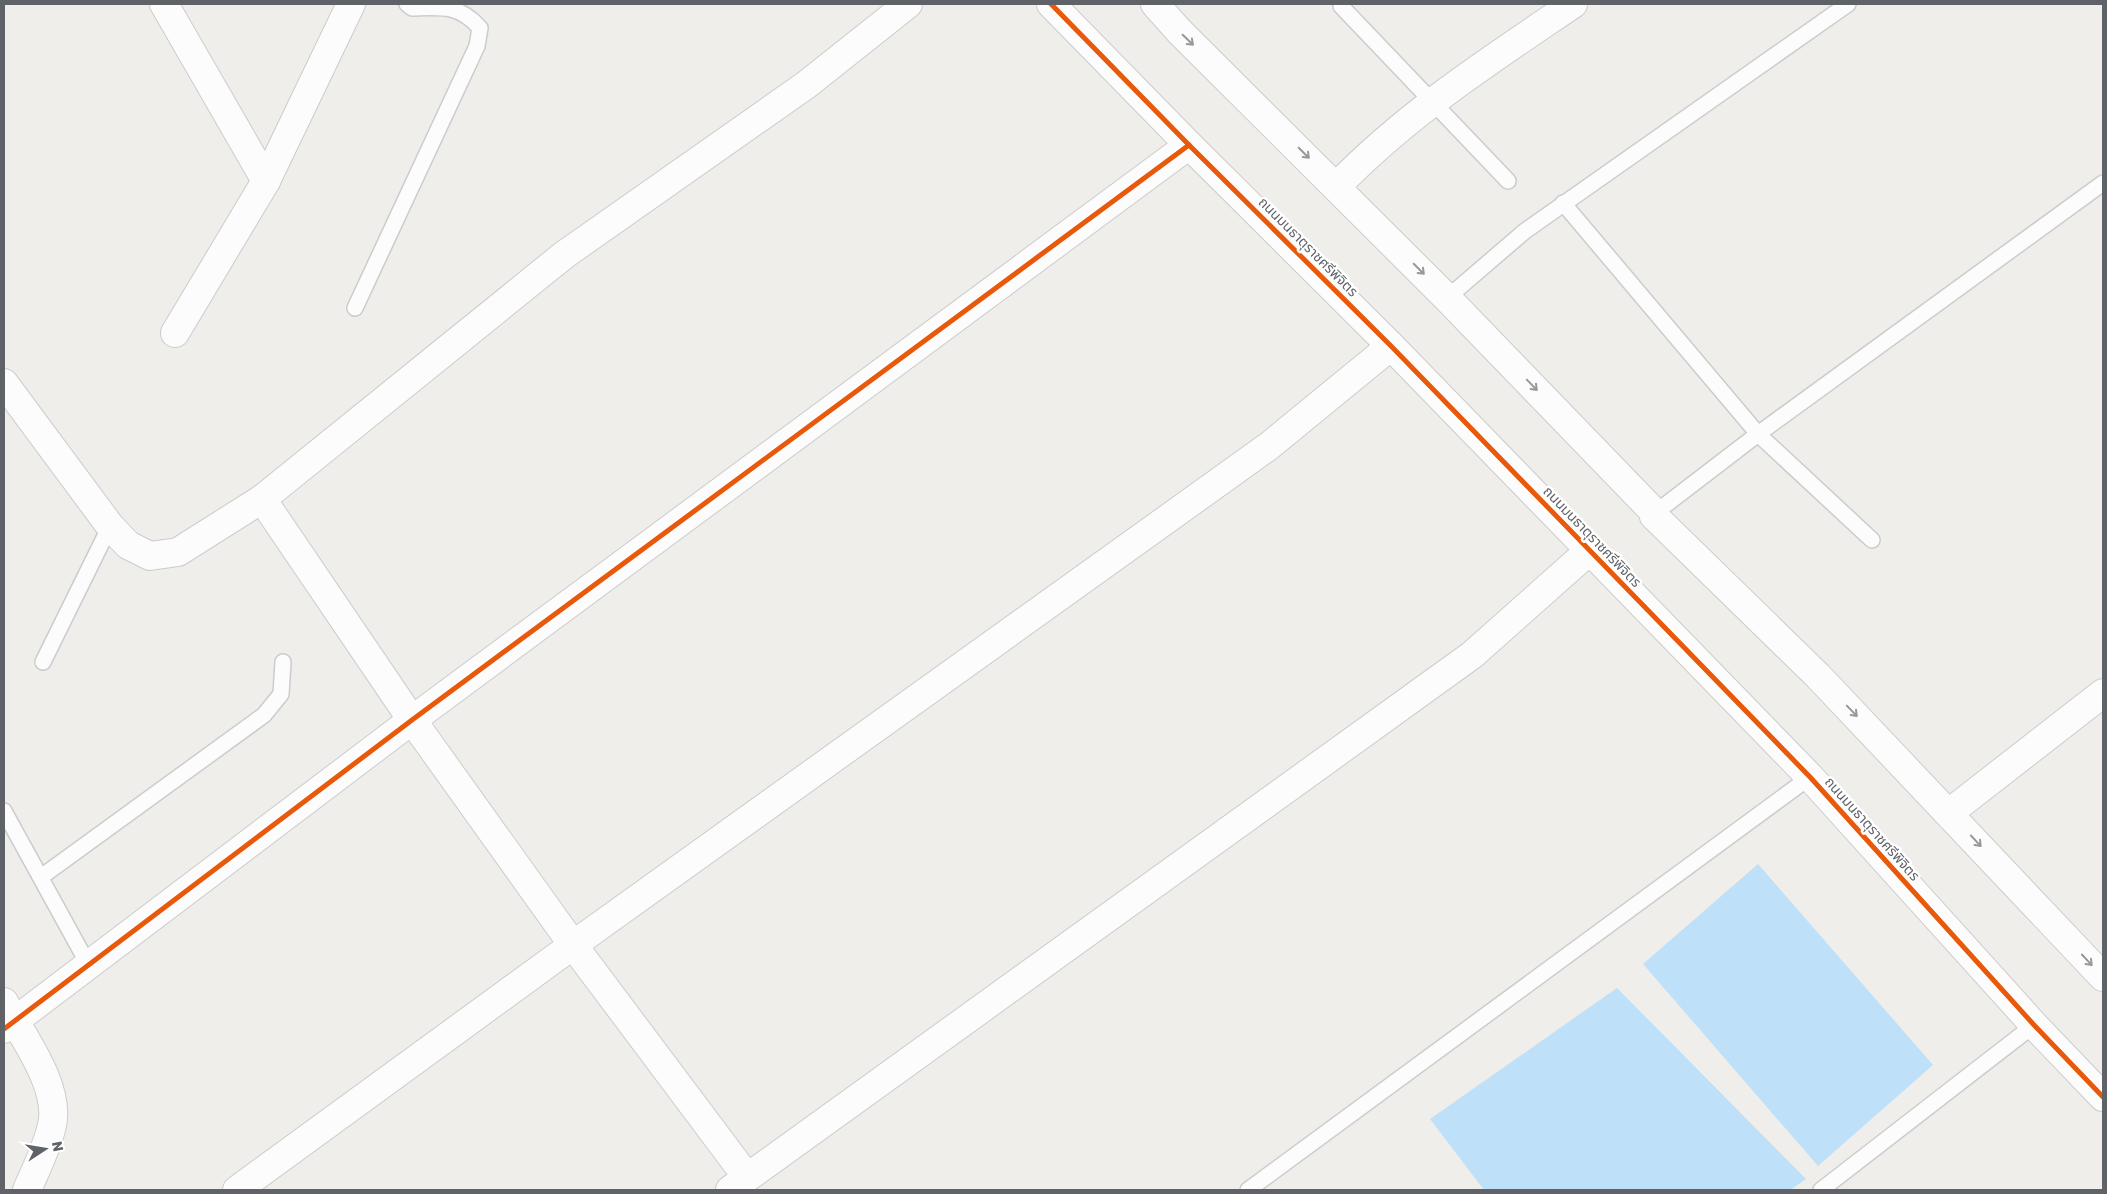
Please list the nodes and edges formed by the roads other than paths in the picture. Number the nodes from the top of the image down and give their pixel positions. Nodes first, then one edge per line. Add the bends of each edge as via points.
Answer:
1 (164, 4) edge
2 (407, 4) edge
3 (908, 4) edge
4 (1051, 4) edge
5 (1155, 4) edge
6 (1573, 4) edge
7 (1848, 4) edge
8 (1341, 6) dead end
9 (344, 9) edge
10 (1432, 101) junction
11 (1189, 145) junction
12 (1508, 180) dead end
13 (266, 181) junction
14 (2103, 183) edge
15 (1337, 186) junction
16 (1563, 203) junction
17 (1447, 298) junction
18 (356, 308) dead end
19 (175, 333) dead end
20 (1391, 346) junction
21 (4, 383) edge
22 (1758, 434) junction
23 (262, 499) junction
24 (1655, 513) junction
25 (110, 526) junction
26 (1872, 540) dead end
27 (1589, 551) junction
28 (43, 662) dead end
29 (283, 662) dead end
30 (2103, 693) edge
31 (412, 720) junction
32 (1810, 777) junction
33 (4, 811) edge
34 (1950, 813) junction
35 (41, 877) junction
36 (573, 945) junction
37 (88, 964) junction
38 (2103, 977) edge
39 (7, 1017) edge
40 (2034, 1025) junction
41 (2103, 1097) edge
42 (738, 1184) edge
43 (27, 1190) edge
44 (237, 1190) edge
45 (1248, 1190) edge
46 (1821, 1190) edge

1 - 13 street
2 - 18 lane via 412,8 446,7 469,16 480,28 477,46
3 - 23 street via 806,85 564,255
4 - 11 street, ถนนมนธาตุราชศรีพิจิตร
5 -> 15 street
6 - 10 street
7 - 16 lane
8 - 10 lane
9 - 13 street
10 - 12 lane
10 - 15 street via 1372,150
11 - 20 street, ถนนมนธาตุราชศรีพิจิตร
11 - 31 street
13 - 19 street
14 - 22 lane
15 -> 17 street
16 - 17 lane
16 - 22 lane
17 -> 24 street
20 - 27 street, ถนนมนธาตุราชศรีพิจิตร
20 - 36 street via 1269,446
21 - 25 street
22 - 24 lane
22 - 26 lane
23 - 25 street via 178,552 150,556 128,545
23 - 31 street
24 -> 34 street via 1654,516 1818,676
25 - 28 lane
27 - 32 street, ถนนมนธาตุราชศรีพิจิตร
27 - 42 street via 1472,655
29 - 35 lane via 281,694 264,715
30 - 34 street
31 - 36 street
31 - 37 street
32 - 40 street, ถนนมนธาตุราชศรีพิจิตร
32 - 45 lane
33 - 35 lane
34 -> 38 street
35 - 37 lane
36 - 42 street
36 - 44 street
37 - 39 street
39 - 43 street via 34,1054 50,1089 53,1124
40 - 41 street, ถนนมนธาตุราชศรีพิจิตร
40 - 46 lane

